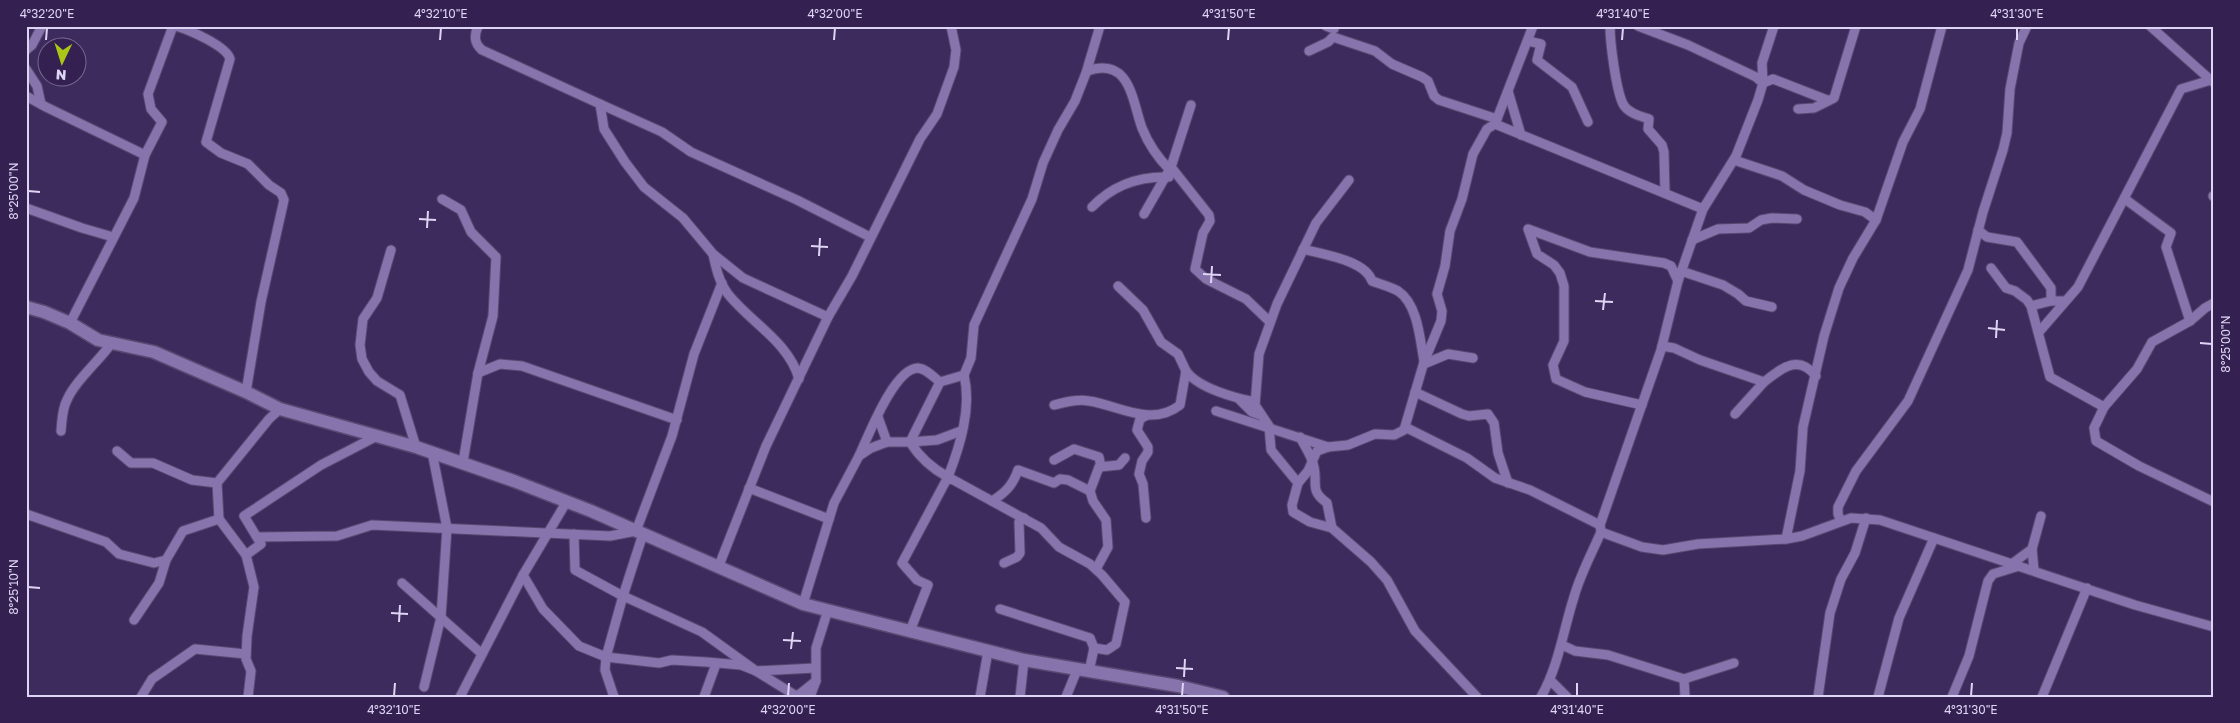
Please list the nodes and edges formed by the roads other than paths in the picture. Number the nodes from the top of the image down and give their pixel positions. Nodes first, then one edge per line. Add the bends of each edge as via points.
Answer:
1 (42, 26) edge
2 (174, 26) edge
3 (478, 26) edge
4 (951, 26) edge
5 (1100, 26) edge
6 (1533, 26) edge
7 (1610, 26) edge
8 (1638, 26) edge
9 (1774, 26) edge
10 (1856, 26) edge
11 (1942, 26) edge
12 (2027, 26) edge
13 (2150, 26) edge
14 (1528, 41) junction
15 (26, 50) edge
16 (1309, 51) dead end
17 (26, 69) edge
18 (1087, 71) junction
19 (2212, 81) edge
20 (1763, 83) junction
21 (1508, 91) junction
22 (26, 96) edge
23 (1827, 100) junction
24 (41, 104) junction
25 (600, 104) junction
26 (1192, 105) dead end
27 (1798, 109) dead end
28 (1496, 122) junction
29 (1588, 122) dead end
30 (1521, 135) junction
31 (146, 155) junction
32 (1734, 160) junction
33 (1169, 171) junction
34 (1350, 180) dead end
35 (1665, 193) junction
36 (442, 199) dead end
37 (2125, 199) junction
38 (1092, 207) dead end
39 (26, 208) edge
40 (1703, 209) junction
41 (1144, 214) dead end
42 (1797, 219) dead end
43 (1876, 220) junction
44 (1978, 230) junction
45 (113, 236) junction
46 (870, 237) junction
47 (1692, 240) junction
48 (1303, 249) junction
49 (391, 250) dead end
50 (713, 254) junction
51 (1990, 268) dead end
52 (1681, 272) junction
53 (1678, 281) junction
54 (722, 283) junction
55 (1118, 286) dead end
56 (2051, 301) junction
57 (2064, 301) junction
58 (2214, 303) edge
59 (2032, 306) junction
60 (26, 307) edge
61 (1772, 307) dead end
62 (828, 317) junction
63 (2190, 321) junction
64 (1270, 322) junction
65 (70, 323) junction
66 (2039, 332) junction
67 (111, 344) junction
68 (1662, 346) junction
69 (1473, 358) dead end
70 (1424, 363) junction
71 (1186, 371) junction
72 (478, 373) junction
73 (964, 374) junction
74 (1816, 376) junction
75 (799, 379) junction
76 (940, 382) junction
77 (1764, 382) junction
78 (246, 392) junction
79 (1415, 392) junction
80 (1238, 399) junction
81 (1255, 402) junction
82 (1054, 405) dead end
83 (1642, 405) junction
84 (2104, 407) junction
85 (280, 410) junction
86 (1216, 410) dead end
87 (1147, 414) junction
88 (1735, 414) dead end
89 (1260, 415) junction
90 (878, 417) junction
91 (677, 420) junction
92 (1268, 426) junction
93 (1404, 427) junction
94 (61, 431) dead end
95 (961, 432) junction
96 (376, 436) junction
97 (1300, 437) junction
98 (887, 442) junction
99 (910, 442) junction
100 (416, 447) junction
101 (1328, 447) junction
102 (117, 451) dead end
103 (432, 452) junction
104 (859, 456) junction
105 (1125, 458) dead end
106 (1054, 460) dead end
107 (1312, 461) junction
108 (463, 462) junction
109 (1101, 467) junction
110 (948, 477) junction
111 (1508, 482) junction
112 (1298, 483) junction
113 (217, 484) junction
114 (749, 488) junction
115 (1090, 491) junction
116 (567, 501) junction
117 (992, 501) junction
118 (2214, 502) edge
119 (26, 514) edge
120 (2041, 516) dead end
121 (1024, 518) junction
122 (1146, 518) dead end
123 (1866, 518) junction
124 (219, 519) junction
125 (828, 519) junction
126 (1841, 521) junction
127 (447, 528) junction
128 (1332, 528) junction
129 (1600, 529) junction
130 (549, 532) junction
131 (640, 532) junction
132 (574, 534) junction
133 (257, 538) junction
134 (1934, 538) junction
135 (1786, 540) junction
136 (2032, 549) junction
137 (246, 555) junction
138 (1995, 559) junction
139 (166, 560) junction
140 (1004, 563) dead end
141 (2017, 564) junction
142 (718, 568) junction
143 (1096, 569) junction
144 (2034, 570) junction
145 (1994, 574) junction
146 (523, 575) junction
147 (402, 583) dead end
148 (2087, 588) junction
149 (623, 596) junction
150 (803, 604) junction
151 (1000, 609) dead end
152 (828, 610) junction
153 (441, 617) junction
154 (134, 620) dead end
155 (2214, 627) edge
156 (910, 631) junction
157 (1562, 645) junction
158 (1094, 648) junction
159 (988, 651) junction
160 (246, 654) junction
161 (482, 654) junction
162 (606, 657) junction
163 (1024, 660) junction
164 (1734, 663) dead end
165 (716, 664) junction
166 (815, 668) junction
167 (756, 671) junction
168 (1083, 671) junction
169 (1684, 679) junction
170 (1550, 680) junction
171 (816, 681) junction
172 (424, 687) dead end
173 (797, 696) edge
174 (141, 697) edge
175 (248, 697) edge
176 (460, 697) edge
177 (614, 697) edge
178 (704, 697) edge
179 (810, 697) edge
180 (980, 697) edge
181 (1020, 697) edge
182 (1066, 697) edge
183 (1223, 697) edge
184 (1477, 697) edge
185 (1541, 697) edge
186 (1567, 697) edge
187 (1685, 697) edge
188 (1818, 697) edge
189 (1878, 697) edge
190 (1952, 697) edge
191 (2042, 697) edge

1 - 15 street
2 - 31 street via 148,94 151,109 162,122
2 - 78 street via 186,29 229,55 206,142 221,153 248,164 281,193 284,200 261,302
3 - 25 street via 475,41 482,50
4 - 46 street via 956,50 954,68 937,114 920,139
5 - 18 street
6 - 14 street
7 - 35 street via 1610,46 1623,104 1631,112 1649,120 1648,130 1662,145
8 - 20 street via 1756,76
9 - 20 street via 1762,63
10 - 23 street via 1834,98
11 - 43 street via 1920,109 1904,142
12 - 44 street via 2019,43 2010,89 2003,150
13 - 19 street
14 - 21 street
14 - 29 street via 1541,44 1538,60 1572,87
16 - 28 street via 1333,37 1375,51 1392,64 1422,77 1439,100
17 - 24 street via 38,86
18 - 33 street via 1106,68 1122,76 1133,94 1143,130
18 - 73 street via 1043,163 1032,199 974,325 971,358
19 - 37 street via 2181,89
20 - 23 street via 1773,79
20 - 32 street
21 - 28 street
21 - 30 street
22 - 24 street
23 - 27 street via 1814,108
24 - 31 street
25 - 46 street via 662,132 691,152
25 - 50 street via 604,129 625,162 644,187 683,218
26 - 33 street
28 - 30 street
28 - 70 street via 1487,129 1473,154 1450,231 1437,294 1441,321
30 - 35 street
31 - 45 street via 134,198
32 - 40 street
32 - 43 street via 1782,176 1804,190 1865,212
33 - 38 street via 1141,177 1104,194
33 - 41 street
33 - 64 street via 1179,178 1209,215 1195,269 1206,279 1246,299
34 - 48 street via 1316,223
35 - 40 street
36 - 72 street via 461,210 470,232 496,257 493,316
37 - 57 street via 2078,287
37 - 63 street via 2171,233 2166,246
39 - 45 street
40 - 47 street
42 - 47 street via 1772,218 1749,228 1718,230
43 - 74 street via 1839,288
44 - 56 street via 1987,238 2017,242 2051,288
44 - 126 street via 1968,270 1922,374 1908,401 1856,471 1838,507
45 - 65 street
46 - 62 street
47 - 52 street
48 - 64 street
48 - 70 street via 1358,265 1370,275 1372,282 1404,295 1414,314
49 - 100 street via 377,298 363,319 360,345 362,359 369,372 400,395
50 - 54 street
50 - 62 street via 744,278
51 - 59 street via 2006,288 2028,300
52 - 53 street
52 - 61 street via 1723,284 1746,302
53 - 68 street
53 - 83 street via 1671,266 1664,263 1590,252 1528,228 1537,254 1554,265 1564,286 1564,341 1553,365 1556,379 1585,392
54 - 75 street via 728,294 789,357
54 - 91 street via 694,354
55 - 71 street via 1143,310 1161,342 1178,354
56 - 57 street
56 - 59 street
57 - 66 street
58 - 63 street
59 - 66 street
60 - 65 street
62 - 75 street
63 - 84 street via 2152,342 2137,369
64 - 81 street via 1258,354
65 - 67 street via 84,333
66 - 84 street via 2050,377
67 - 78 street via 154,352
67 - 94 street via 66,400
68 - 77 street
68 - 83 street
69 - 70 street via 1448,354
70 - 79 street
71 - 80 street via 1199,382
71 - 87 street via 1180,405 1161,414
72 - 91 street via 500,364 522,366
72 - 108 street
73 - 76 street
73 - 95 street via 968,388
74 - 77 street via 1810,369 1795,364 1785,366
74 - 135 street via 1803,427 1800,471
75 - 114 street
76 - 90 street via 926,370 916,368 906,372 894,385
76 - 99 street
77 - 88 street
78 - 85 street
79 - 93 street
79 - 111 street via 1462,414 1488,414 1494,423 1498,453
80 - 81 street
80 - 89 street
81 - 89 street
82 - 87 street via 1083,400
83 - 129 street
84 - 118 street via 2094,428 2096,441
85 - 96 street
85 - 113 street via 269,419
86 - 92 street
87 - 122 street via 1140,419 1137,430 1148,447 1139,474
89 - 92 street
90 - 98 street
90 - 104 street
91 - 131 street
92 - 97 street
92 - 112 street via 1271,450
93 - 101 street via 1399,433 1375,434 1348,445
93 - 111 street via 1467,458 1495,478
95 - 99 street via 937,440
95 - 110 street
96 - 100 street
96 - 133 street via 321,465 251,510 244,516
97 - 101 street
97 - 107 street
98 - 99 street
98 - 104 street
99 - 110 street via 920,458
100 - 103 street
101 - 107 street via 1317,451
102 - 113 street via 130,463 153,463 192,480
103 - 108 street
103 - 127 street
104 - 125 street
105 - 109 street via 1119,466
106 - 109 street via 1074,449 1099,457
107 - 112 street
107 - 128 street via 1314,489 1327,503
108 - 116 street
109 - 115 street
110 - 117 street
110 - 156 street via 902,563 918,580 928,585
111 - 129 street via 1530,490
112 - 128 street via 1293,512 1310,522
113 - 124 street
114 - 125 street
114 - 142 street
115 - 117 street via 1068,480 1060,479 1054,483 1018,470 1015,480
115 - 143 street via 1106,520 1108,548
116 - 130 street
116 - 131 street
117 - 121 street
119 - 139 street via 106,542 119,554 154,563
120 - 136 street
121 - 140 street via 1019,522 1020,553
121 - 143 street via 1041,528 1059,547
123 - 126 street
123 - 134 street via 1890,522
123 - 188 street via 1830,613
124 - 137 street
124 - 139 street via 182,531
125 - 150 street
126 - 135 street
127 - 130 street
127 - 133 street via 372,526 337,536
127 - 153 street
128 - 184 street via 1387,580 1415,631
129 - 135 street via 1642,547 1663,550 1698,544
129 - 157 street via 1574,596
130 - 132 street
130 - 146 street
131 - 132 street via 610,536
131 - 142 street
131 - 149 street
132 - 149 street via 575,570
133 - 137 street via 261,544
134 - 138 street
134 - 189 street via 1899,618
136 - 141 street
136 - 144 street
137 - 160 street via 254,587
138 - 141 street
138 - 145 street
139 - 154 street via 159,583
141 - 144 street
141 - 145 street
142 - 150 street
143 - 158 street via 1125,602 1116,644 1107,650
144 - 148 street
145 - 190 street via 1987,586 1969,656
146 - 161 street
146 - 162 street via 543,610 579,646
147 - 153 street
148 - 155 street
148 - 191 street
149 - 162 street
149 - 167 street via 702,632
150 - 152 street
151 - 158 street via 1090,638
152 - 156 street
152 - 166 street via 816,648
153 - 161 street
153 - 172 street
156 - 159 street
157 - 169 street via 1575,651 1608,655
157 - 170 street
158 - 168 street
159 - 163 street
159 - 180 street
160 - 174 street via 195,649 152,679
160 - 175 street via 251,671
161 - 176 street
162 - 165 street
162 - 177 street via 605,670
163 - 168 street
163 - 181 street
164 - 169 street
165 - 167 street via 741,665
165 - 178 street
166 - 167 street
166 - 171 street
167 - 173 street
168 - 182 street
168 - 183 street via 1178,686
169 - 187 street
170 - 185 street
170 - 186 street
171 - 173 street
171 - 179 street

